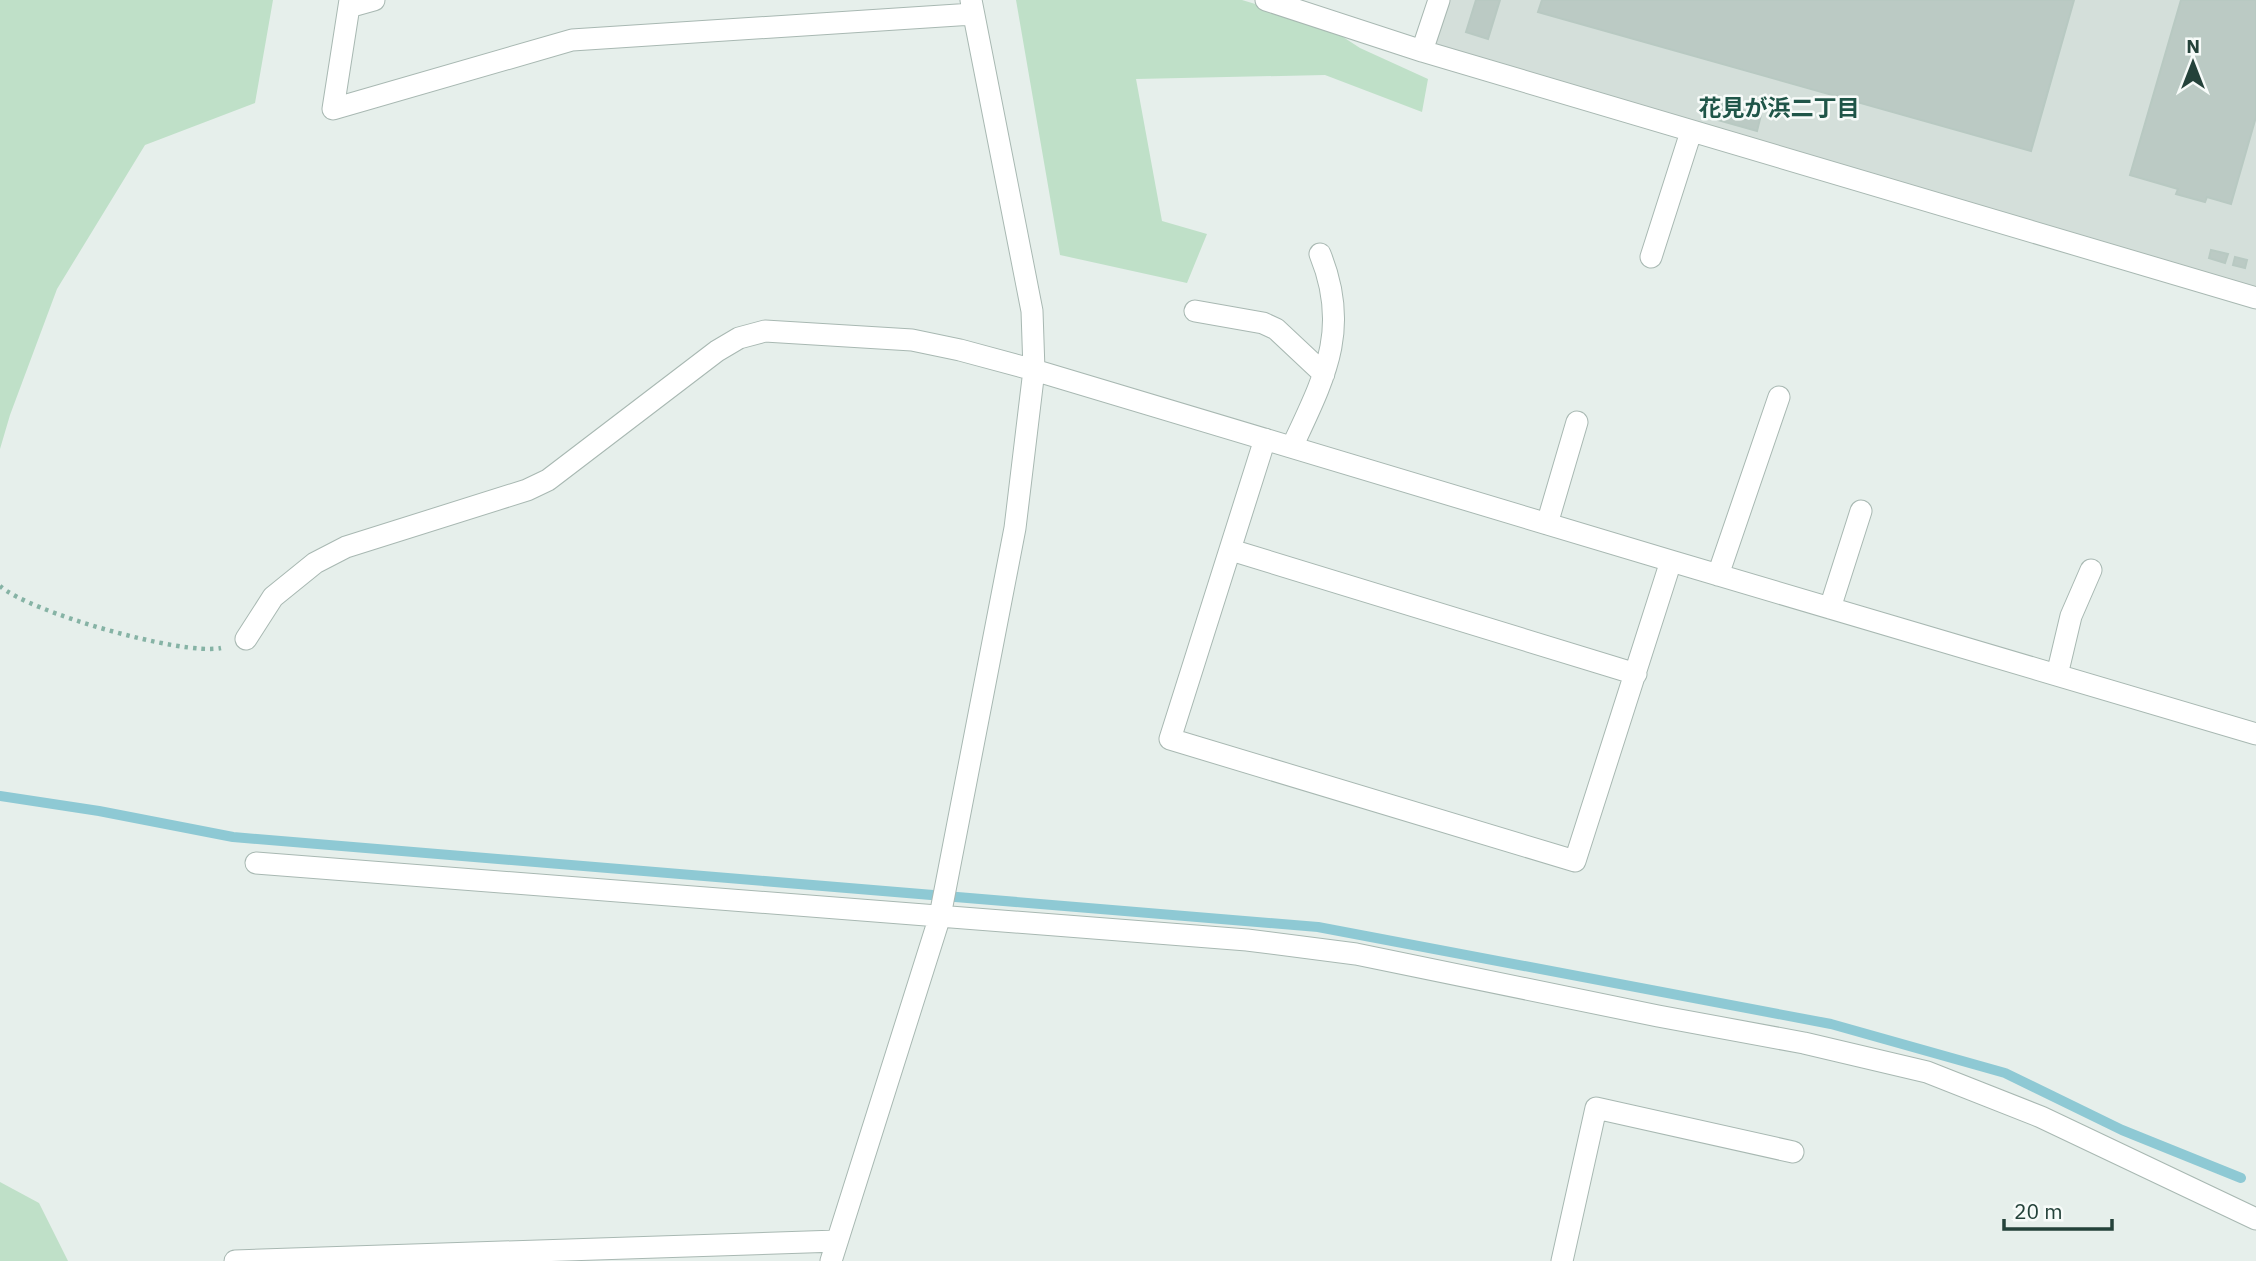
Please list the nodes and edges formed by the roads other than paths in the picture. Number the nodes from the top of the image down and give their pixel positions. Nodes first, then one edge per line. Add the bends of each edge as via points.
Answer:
1 (374, 0) edge
2 (1266, 0) edge
3 (1439, 0) edge
4 (349, 3) edge
5 (972, 7) edge
6 (1422, 51) junction
7 (1691, 132) junction
8 (1320, 254) dead end
9 (1651, 257) dead end
10 (2256, 299) edge
11 (1195, 312) dead end
12 (1034, 370) junction
13 (1324, 374) junction
14 (1779, 397) dead end
15 (1577, 422) dead end
16 (1265, 439) junction
17 (1292, 447) junction
18 (1861, 510) dead end
19 (1547, 524) junction
20 (1231, 550) junction
21 (1671, 561) junction
22 (2091, 570) dead end
23 (1718, 575) junction
24 (1830, 608) junction
25 (246, 639) road end
26 (1636, 674) junction
27 (2057, 675) junction
28 (2256, 734) edge
29 (256, 863) dead end
30 (940, 916) junction
31 (1793, 1152) dead end
32 (2256, 1219) edge
33 (834, 1251) edge
34 (461, 1258) edge
35 (236, 1261) edge
36 (1562, 1261) edge

1 - 4 street
2 - 6 street
3 - 6 street
4 - 5 street via 333,109 572,40
5 - 12 street via 1032,311
6 - 7 street
7 - 9 street
7 - 10 street
8 - 13 street via 1329,276 1335,332
11 - 13 street via 1276,329
12 - 16 street
12 - 25 street via 912,340 765,331 739,338 548,480 345,547 316,563 273,597
12 - 30 street via 1015,528
13 - 17 street
14 - 23 street
15 - 19 street
16 - 17 street
16 - 20 street
17 - 19 street
18 - 24 street
19 - 21 street
20 - 26 street
20 - 26 street via 1170,739 1575,861
21 - 23 street
21 - 26 street
22 - 27 street via 2071,616
23 - 24 street
24 - 27 street
27 - 28 street
29 - 30 street
30 - 32 street via 1247,940 1356,954 1816,1046 1940,1077 2042,1117
30 - 33 street
31 - 36 street via 1596,1108
33 - 34 street
34 - 35 street

